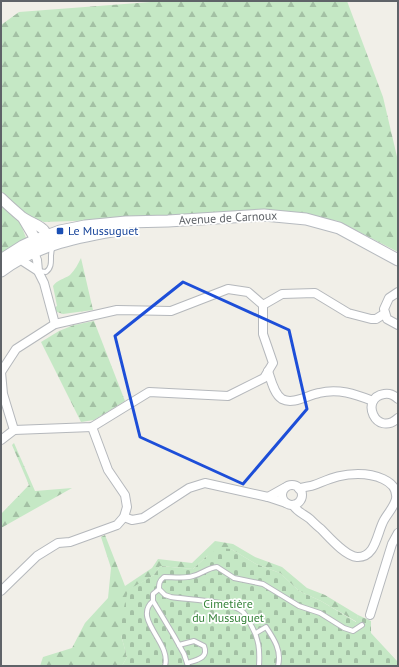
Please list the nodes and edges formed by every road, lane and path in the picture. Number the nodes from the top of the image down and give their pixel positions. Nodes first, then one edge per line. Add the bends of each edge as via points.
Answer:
1 (1, 198) edge
2 (23, 218) junction
3 (168, 221) junction
4 (46, 236) junction
5 (36, 240) junction
6 (56, 243) junction
7 (23, 246) junction
8 (44, 248) junction
9 (32, 252) junction
10 (22, 258) junction
11 (1, 260) edge
12 (398, 260) edge
13 (1, 271) edge
14 (38, 271) junction
15 (398, 292) edge
16 (263, 305) junction
17 (384, 314) junction
18 (54, 324) junction
19 (398, 325) edge
20 (266, 375) junction
21 (398, 399) edge
22 (373, 401) junction
23 (398, 418) edge
24 (92, 427) junction
25 (14, 430) junction
26 (1, 440) edge
27 (284, 488) junction
28 (299, 489) junction
29 (268, 497) junction
30 (290, 504) junction
31 (124, 518) junction
32 (398, 534) edge
33 (159, 589) junction
34 (1, 591) edge
35 (153, 601) junction
36 (370, 615) dead end
37 (362, 625) dead end
38 (256, 633) junction
39 (179, 645) junction
40 (188, 665) edge
41 (165, 666) edge
42 (259, 666) edge
43 (278, 666) edge

1 - 2 street
2 - 4 street via 41,227
2 - 5 street
3 - 4 main road, Avenue de Carnoux via 84,226
3 - 6 main road, Avenue de Carnoux
3 - 12 main road, Avenue de Carnoux via 264,215 306,219 339,228
4 - 5 main road, Avenue de Carnoux
4 - 8 street
5 - 7 main road, Avenue de Carnoux
5 - 8 street
6 - 8 main road, Avenue de Carnoux
6 - 14 lane via 51,250 52,262 48,270
7 - 9 street
7 - 10 street
7 - 11 main road, Avenue de Carnoux
8 - 9 main road, Avenue de Carnoux
9 - 10 main road, Avenue de Carnoux
9 - 14 street via 37,260
10 - 13 main road, Avenue de Carnoux
10 - 14 street via 28,266
14 - 18 street via 44,283
15 - 17 street via 385,304
16 - 17 street via 282,294 315,293 348,313 371,319
16 - 18 street via 248,292 228,289 171,311 116,310
16 - 20 street via 263,334 273,363
17 - 19 street via 387,319
18 - 25 street via 16,349 1,372 3,394
20 - 22 street via 283,399 293,401 322,392 339,391
20 - 24 street via 228,396 149,392
21 - 22 street via 386,393
22 - 23 street via 371,411 376,420 385,424
24 - 25 street
24 - 31 street via 108,470 126,495
25 - 26 street
27 - 28 street via 294,486
27 - 29 street
27 - 30 street via 282,498
28 - 30 street via 301,498 298,503
28 - 30 street via 335,476 362,474 383,478 394,488 396,499 383,521 374,546 365,555 357,557 338,546
29 - 30 street
29 - 31 street via 205,484 189,488 140,519
31 - 34 street via 117,525 70,542 58,543 37,556
32 - 36 street via 392,544
33 - 35 lane via 153,594
33 - 37 lane via 159,582 164,577 191,577 217,567 234,578 263,584 344,628 353,631
33 - 38 lane via 171,597 223,603 235,607 244,612
35 - 39 lane
35 - 41 lane via 148,605 146,614 166,652
38 - 42 lane via 260,651
38 - 43 lane via 266,627 272,636 278,648
39 - 40 lane
39 - 40 lane via 194,641 206,650 202,659

